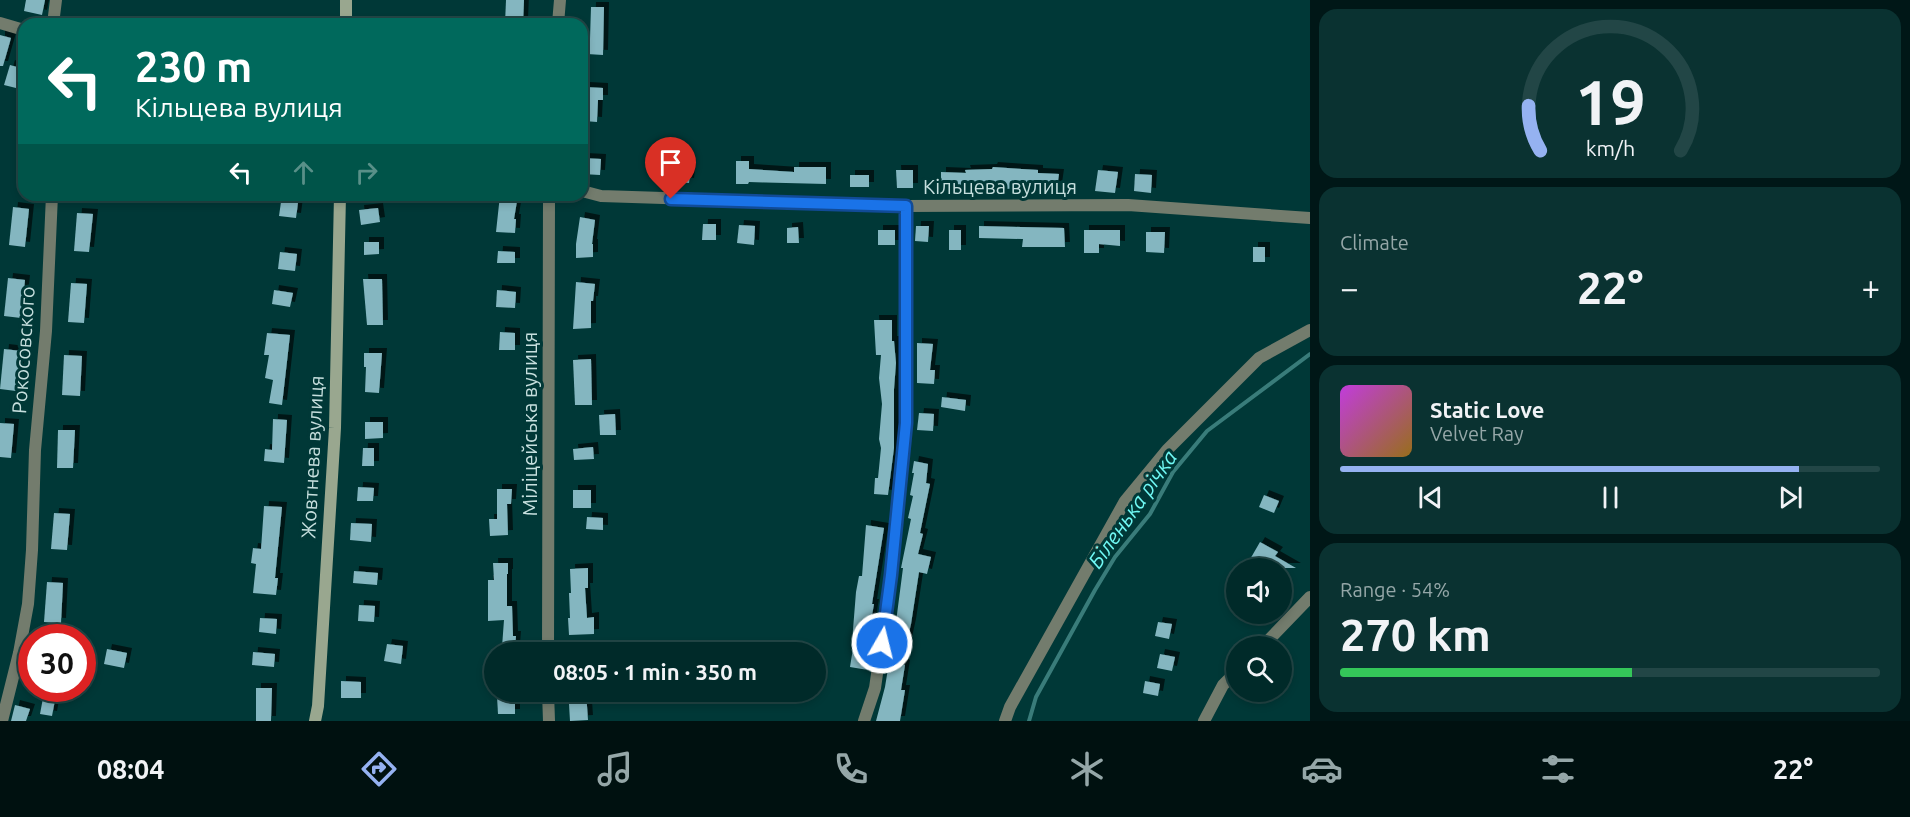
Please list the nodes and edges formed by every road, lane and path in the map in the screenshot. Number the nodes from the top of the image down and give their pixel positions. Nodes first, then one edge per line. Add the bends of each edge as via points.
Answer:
1 (56, 0) edge
2 (346, 0) edge
3 (560, 0) edge
4 (54, 18) edge
5 (346, 18) edge
6 (558, 18) edge
7 (0, 23) edge
8 (18, 28) edge
9 (588, 193) edge
10 (52, 201) edge
11 (340, 201) edge
12 (549, 201) edge
13 (906, 206) junction
14 (1310, 218) edge
15 (1310, 330) edge
16 (1310, 597) edge
17 (1273, 636) edge
18 (548, 642) edge
19 (1226, 682) edge
20 (548, 702) edge
21 (2, 721) edge
22 (315, 721) edge
23 (549, 721) edge
24 (864, 721) edge
25 (1005, 721) edge
26 (1204, 721) edge

1 - 4 street
2 - 5 main road
3 - 6 street
7 - 8 street
9 - 13 street, Кільцева вулиця
10 - 21 street, Рокосовского via 28,604
11 - 22 main road, Жовтнева вулиця via 334,428
12 - 18 street, Міліцейська вулиця
13 - 14 street, Кільцева вулиця via 1128,205
13 - 24 street via 906,423 877,676
15 - 25 street via 1259,358 1167,450 1125,501
16 - 17 street
19 - 26 street
20 - 23 street

